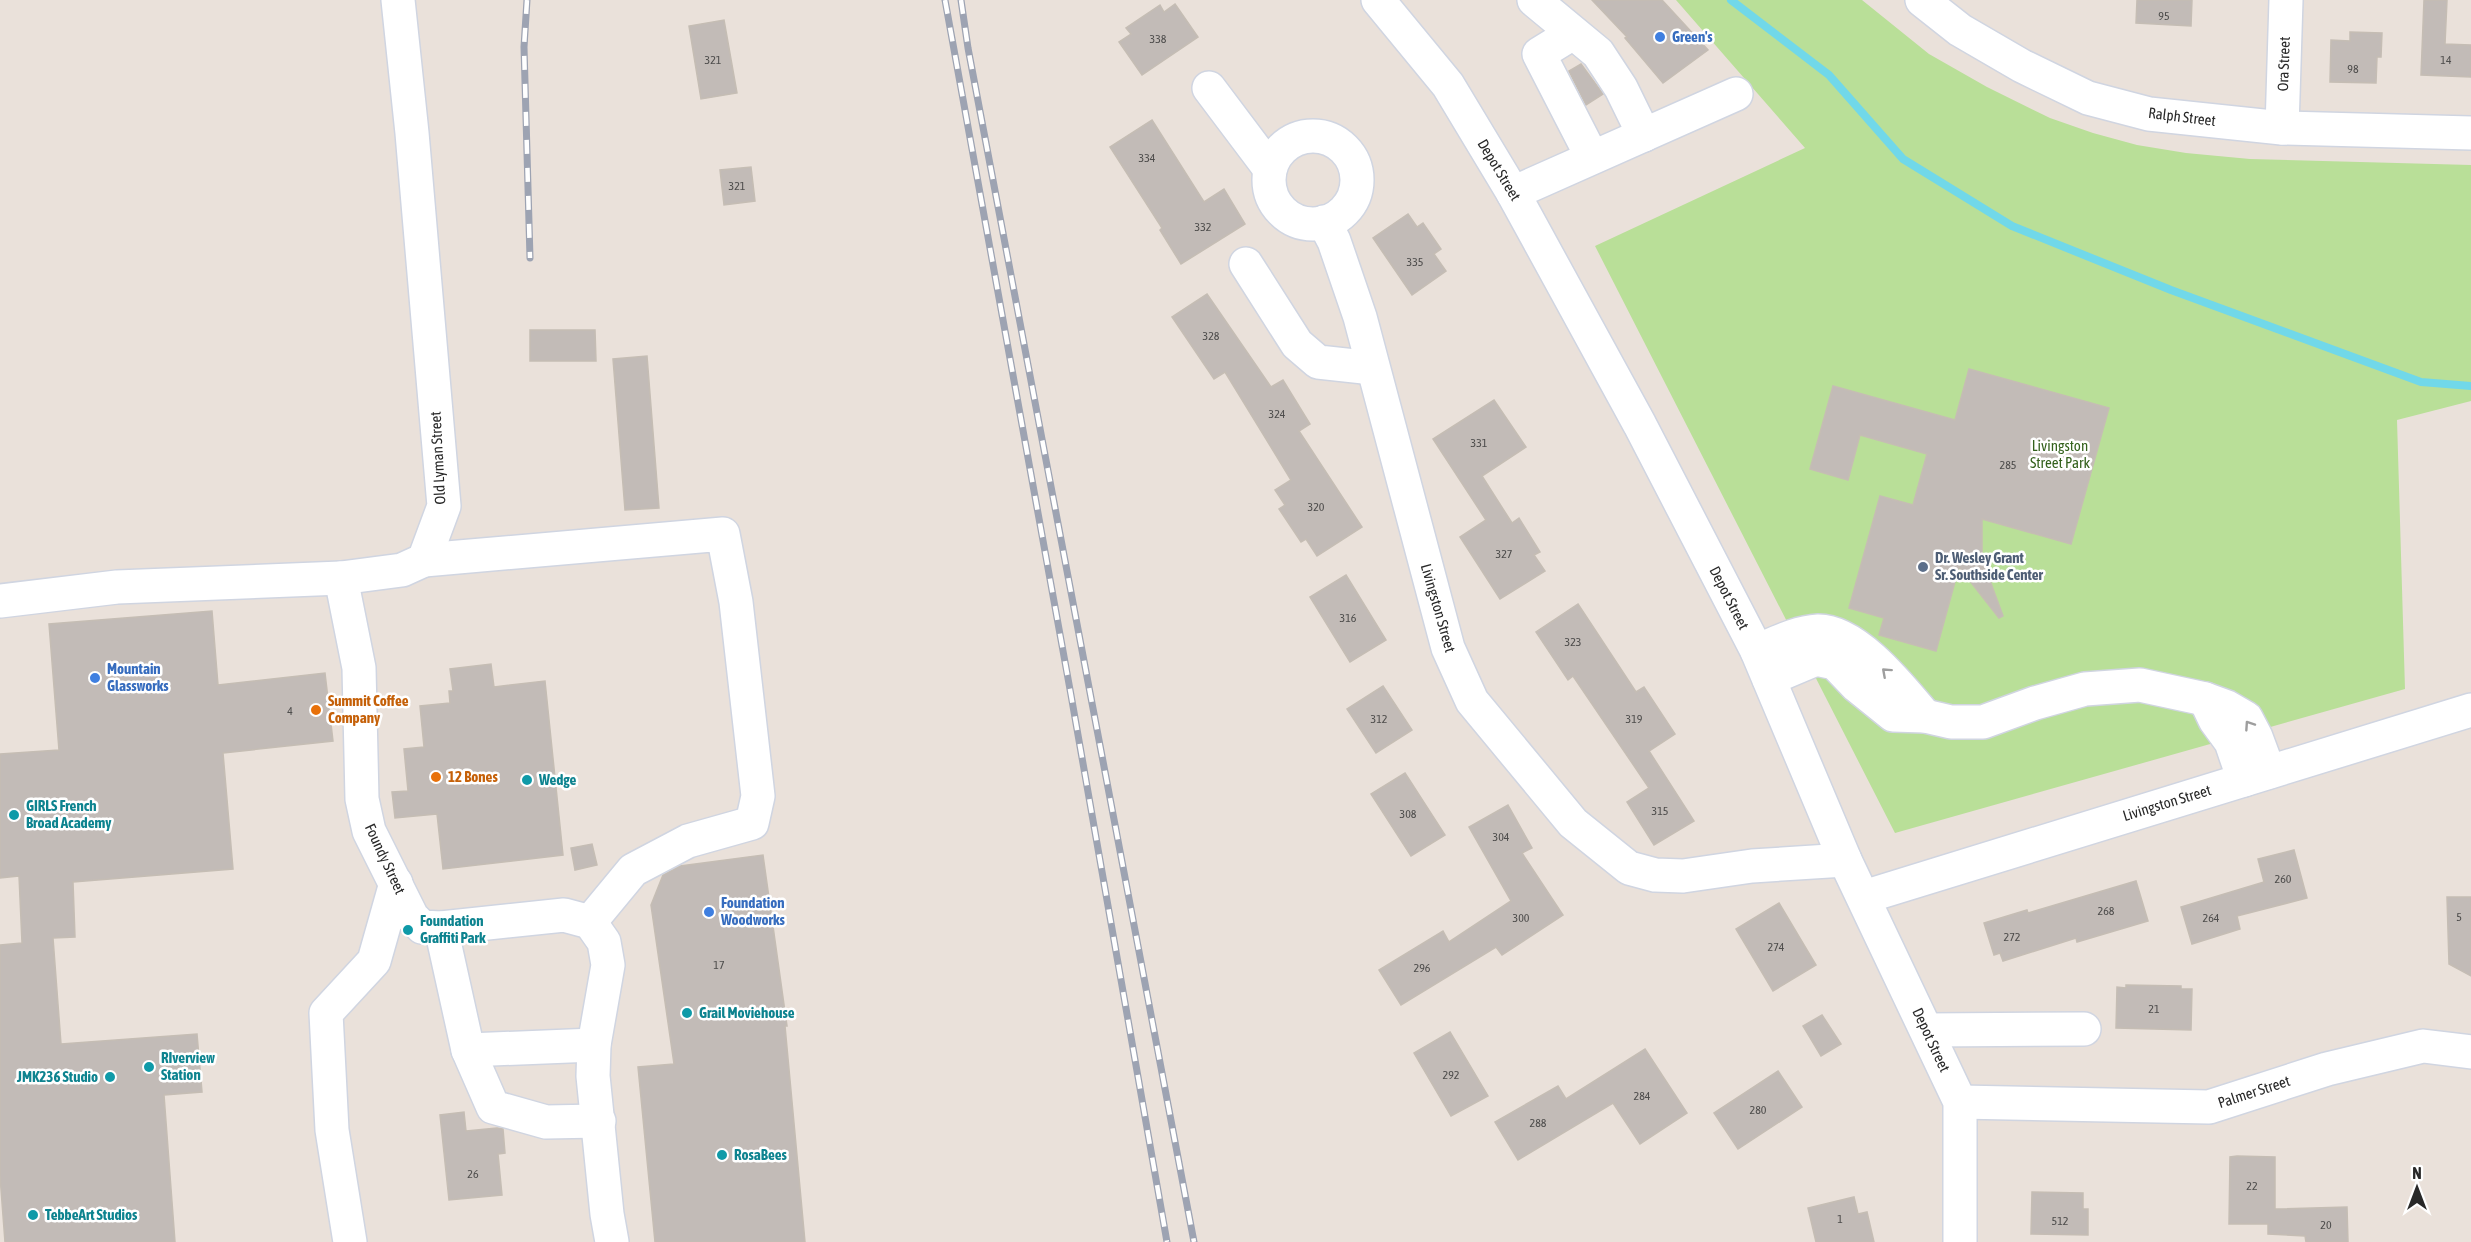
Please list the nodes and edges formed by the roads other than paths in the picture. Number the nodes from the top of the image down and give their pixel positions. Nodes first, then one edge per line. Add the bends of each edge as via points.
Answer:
1 (398, 0) edge
2 (1378, 0) edge
3 (1534, 0) edge
4 (1922, 0) edge
5 (2286, 0) edge
6 (1573, 33) junction
7 (1209, 88) dead end
8 (1736, 94) dead end
9 (2282, 128) junction
10 (2471, 133) edge
11 (1644, 135) junction
12 (1592, 157) junction
13 (1270, 169) junction
14 (1513, 192) junction
15 (1324, 222) junction
16 (1246, 264) dead end
17 (1373, 368) junction
18 (424, 560) junction
19 (341, 579) junction
20 (0, 601) edge
21 (1762, 665) junction
22 (2471, 710) edge
23 (2256, 776) junction
24 (1845, 860) junction
25 (396, 883) junction
26 (1864, 897) junction
27 (590, 922) junction
28 (441, 928) junction
29 (2084, 1029) dead end
30 (1927, 1030) junction
31 (594, 1045) junction
32 (468, 1050) junction
33 (2471, 1052) edge
34 (1960, 1102) junction
35 (599, 1121) junction
36 (350, 1242) edge
37 (612, 1242) edge
38 (1960, 1242) edge

1 - 18 street, Old Lyman Street via 444,506
2 - 14 street, Depot Street via 1448,85
3 - 6 street
4 - 9 street, Ralph Street via 1960,30 2088,98 2149,114
5 - 9 street, Ora Street
6 - 11 street via 1598,52 1612,71
6 - 12 street via 1539,54
7 - 13 street
8 - 11 street
9 - 10 street, Ralph Street
11 - 12 street
12 - 14 street
13 - 15 street via 1269,189 1277,207 1292,220 1312,225
13 - 15 street via 1278,151 1294,140 1314,135 1334,140 1349,153 1357,171 1356,191 1347,208
14 - 21 street, Depot Street via 1640,425
15 - 17 street, Livingston Street via 1360,317
16 - 17 street via 1297,345 1318,362
17 - 24 street, Livingston Street via 1448,648 1472,702 1573,823 1629,868 1655,875 1683,876 1752,866
18 - 19 street via 402,570
18 - 27 street via 723,534 736,602 758,796 752,823 688,842 633,870
19 - 20 street via 117,587
19 - 25 street, Foundy Street via 359,668 362,799 369,831
21 - 23 street via 1795,636 1820,631 1844,638 1897,682 1925,716 1951,722 1983,722 2085,689 2140,686 2205,699 2246,718 2256,737
21 - 24 street, Depot Street
22 - 23 street, Livingston Street
23 - 26 street, Livingston Street
24 - 26 street, Depot Street
25 - 28 street, Foundy Street via 412,917 422,927
25 - 36 street via 374,961 326,1013 332,1130
26 - 30 street, Depot Street
27 - 28 street, Foundy Street via 564,915
27 - 31 street via 604,942 608,965
28 - 32 street
29 - 30 street
30 - 34 street, Depot Street
31 - 32 street
31 - 35 street via 593,1076
32 - 35 street via 493,1107 546,1122
33 - 34 street, Palmer Street via 2423,1046 2327,1069 2209,1107
34 - 38 street, Depot Street
35 - 37 street

